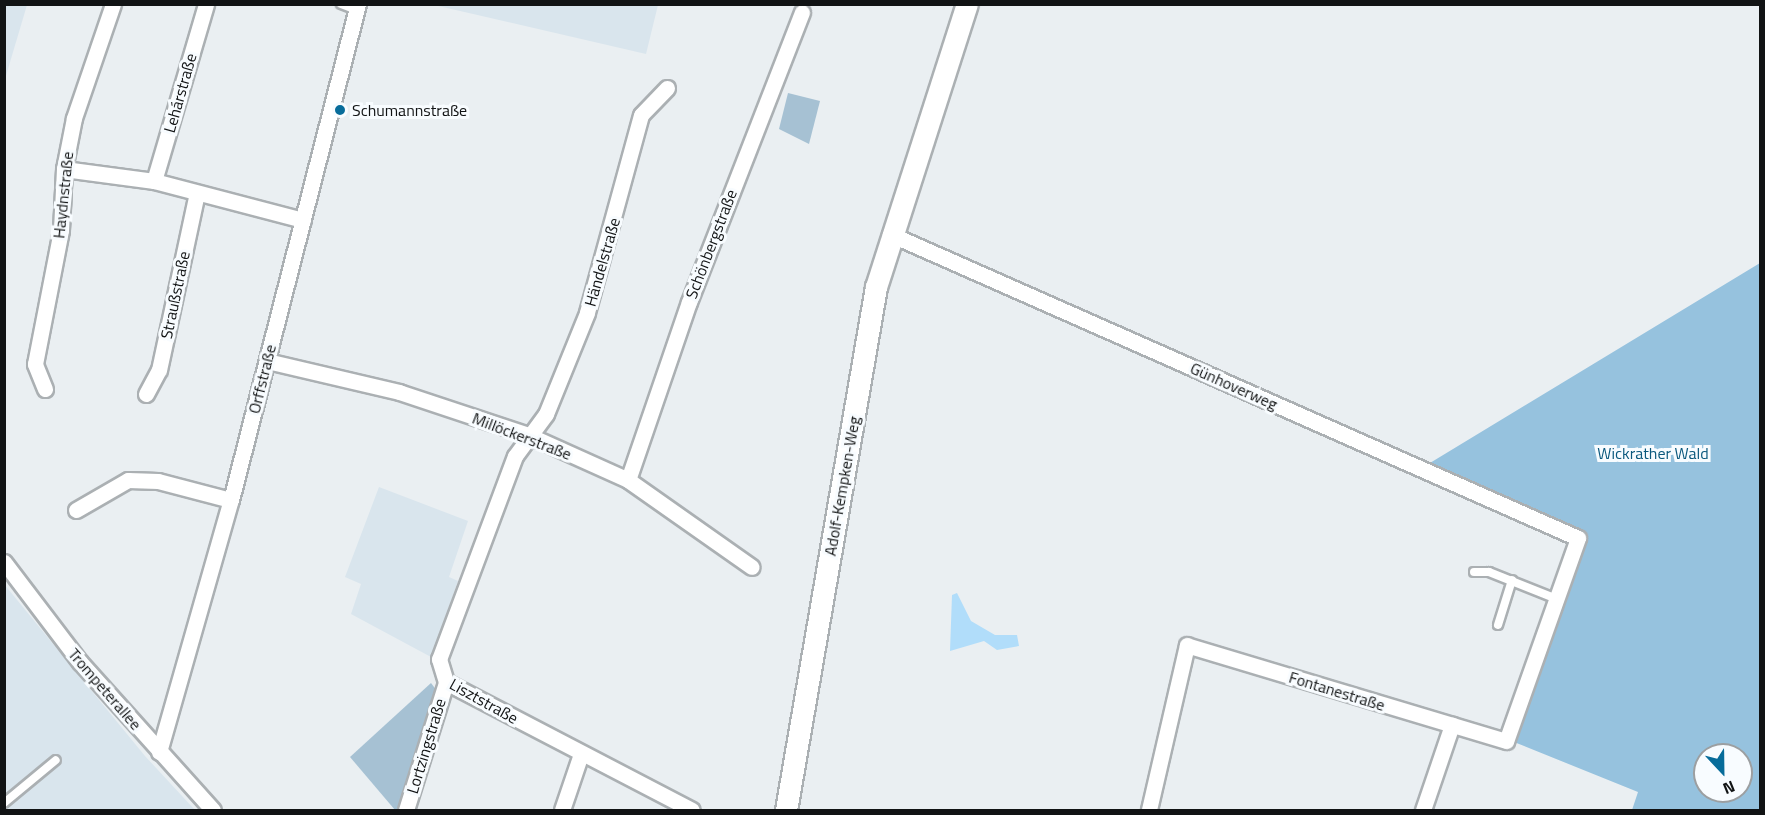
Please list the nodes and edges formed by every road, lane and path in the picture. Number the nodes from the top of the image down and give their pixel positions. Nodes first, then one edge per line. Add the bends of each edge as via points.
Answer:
1 (113, 4) edge
2 (206, 4) edge
3 (341, 4) edge
4 (954, 4) edge
5 (967, 4) edge
6 (357, 7) edge
7 (801, 8) edge
8 (667, 88) dead end
9 (911, 165) junction
10 (64, 170) junction
11 (154, 181) junction
12 (198, 193) junction
13 (303, 220) junction
14 (890, 234) junction
15 (267, 361) junction
16 (45, 389) dead end
17 (146, 394) dead end
18 (528, 435) junction
19 (628, 480) junction
20 (231, 500) junction
21 (76, 510) dead end
22 (1578, 538) joint
23 (752, 567) dead end
24 (6, 568) edge
25 (1474, 572) dead end
26 (1512, 580) junction
27 (1557, 599) junction
28 (1498, 625) dead end
29 (446, 681) junction
30 (1452, 725) junction
31 (159, 752) junction
32 (581, 754) junction
33 (56, 760) dead end
34 (4, 803) edge
35 (213, 810) edge
36 (406, 810) edge
37 (562, 810) edge
38 (692, 810) edge
39 (786, 810) edge
40 (1149, 810) edge
41 (1423, 810) edge

1 - 10 street, Haydnstraße via 74,118
2 - 11 street, Lehárstraße
3 - 6 lane
4 - 9 main road, Adolf-Kempken-Weg via 910,148
5 - 9 main road, Adolf-Kempken-Weg via 921,152
6 - 13 street, Orffstraße
7 - 19 street, Schönbergstraße via 687,308
8 - 18 street, Händelstraße via 641,115 587,313 546,414
9 - 14 main road, Adolf-Kempken-Weg
10 - 11 street
10 - 16 street, Haydnstraße via 61,230 35,364
11 - 12 street
12 - 13 street
12 - 17 street, Straußstraße via 159,370
13 - 15 street, Orffstraße
14 - 22 street, Günhoverweg
14 - 39 main road, Adolf-Kempken-Weg
15 - 18 street, Millöckerstraße via 399,392
15 - 20 street, Orffstraße
18 - 19 street, Millöckerstraße
18 - 29 street, Lisztstraße via 515,456 439,659
19 - 23 street, Millöckerstraße
20 - 21 street via 158,481 128,480
20 - 31 street, Orffstraße
22 - 27 street, Fontanestraße
24 - 31 street, Trompeterallee via 80,662
25 - 26 lane
26 - 27 lane
26 - 28 lane
27 - 30 street, Fontanestraße via 1506,741
29 - 32 street, Lisztstraße
29 - 36 street, Lortzingstraße
30 - 40 street, Fontanestraße via 1187,645
30 - 41 street
31 - 35 street, Trompeterallee
32 - 37 street
32 - 38 street, Lisztstraße
33 - 34 lane

